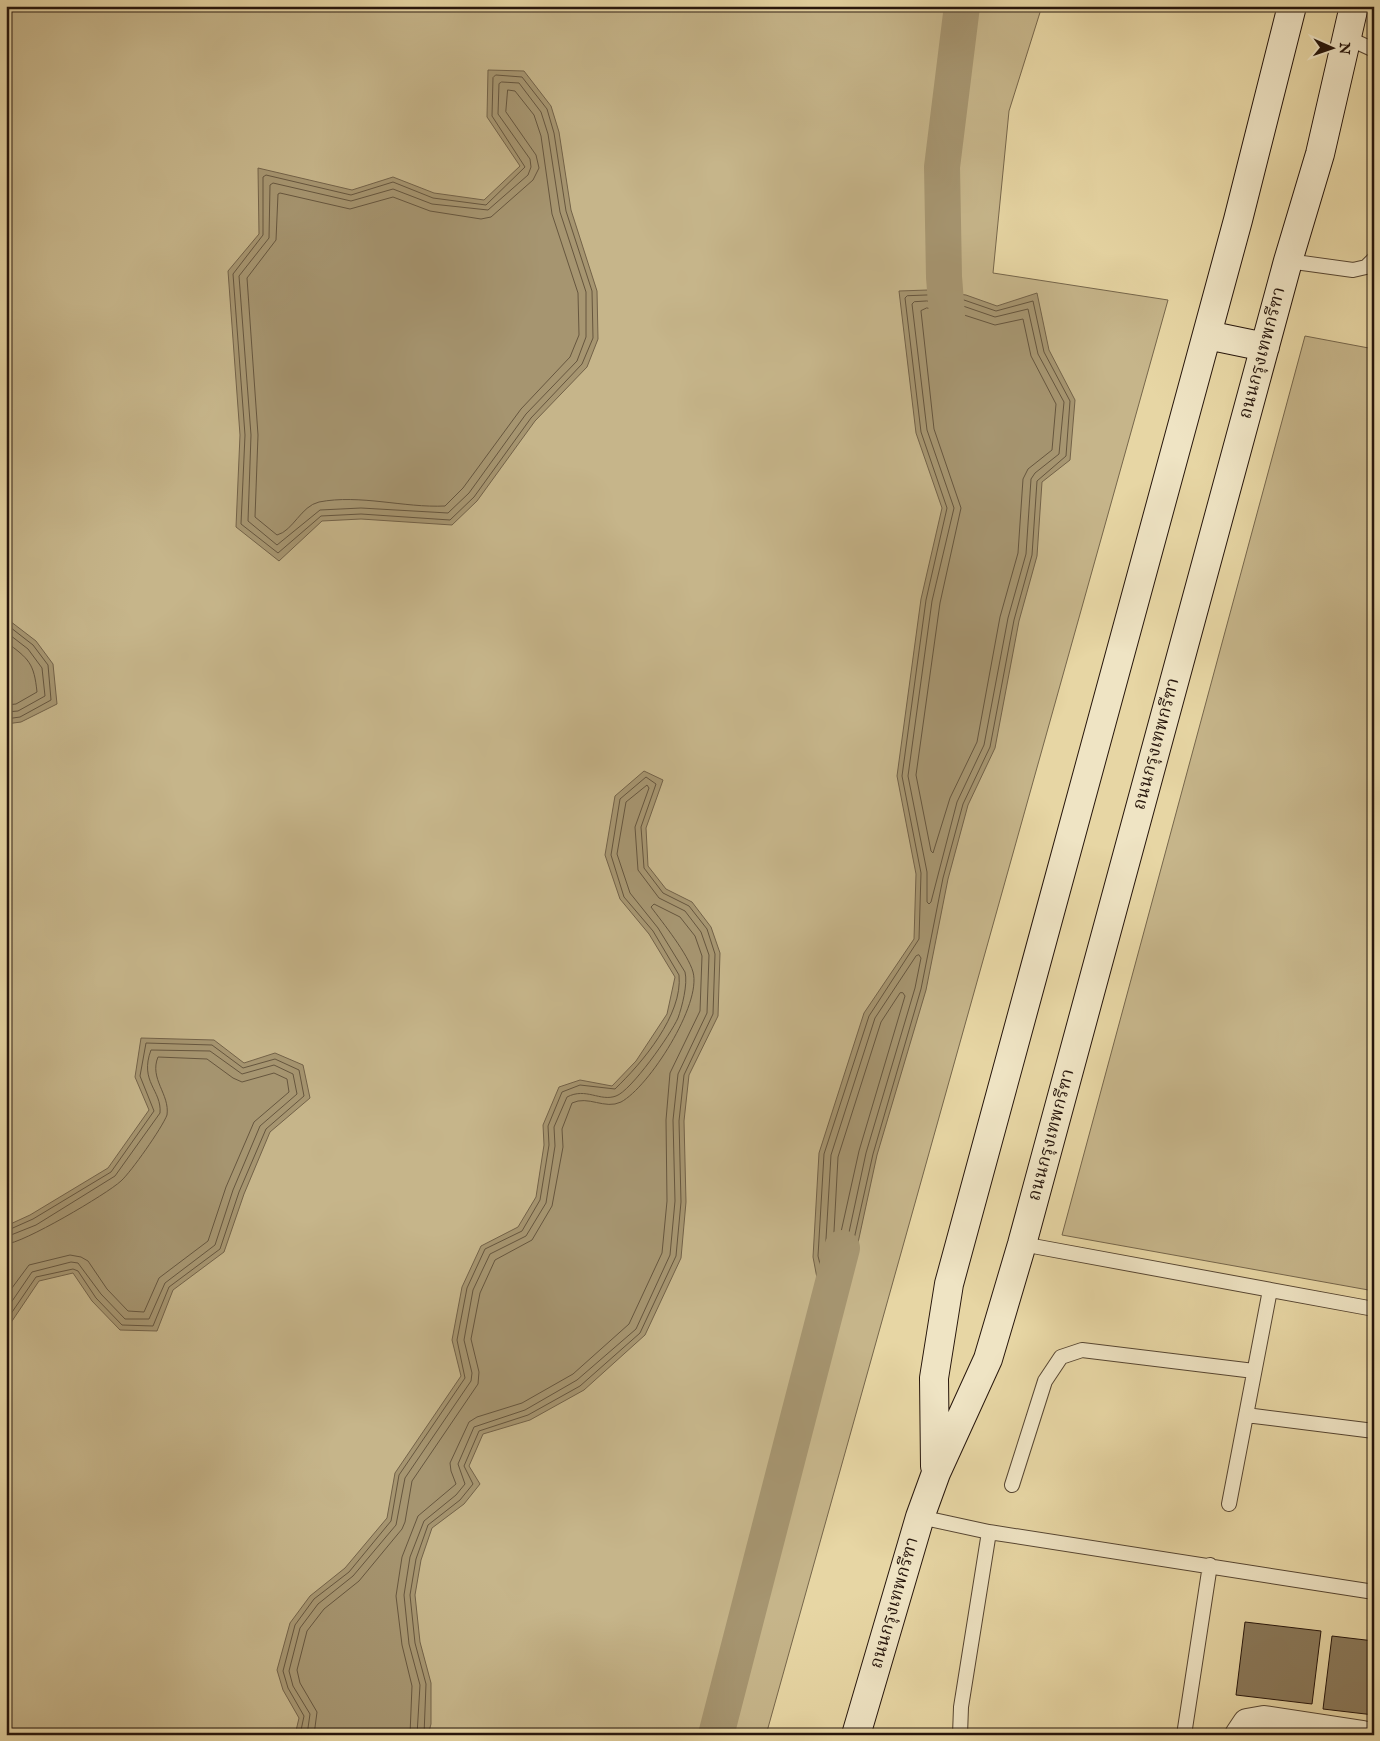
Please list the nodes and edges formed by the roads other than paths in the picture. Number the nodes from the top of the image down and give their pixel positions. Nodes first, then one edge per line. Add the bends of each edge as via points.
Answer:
1 (1292, 6) edge
2 (1354, 6) edge
3 (1348, 38) junction
4 (1374, 50) edge
5 (1374, 259) edge
6 (1288, 261) junction
7 (1207, 335) junction
8 (1265, 347) junction
9 (1022, 1244) junction
10 (1270, 1290) junction
11 (1374, 1309) edge
12 (1254, 1372) junction
13 (1246, 1415) junction
14 (1374, 1431) edge
15 (936, 1473) junction
16 (1012, 1485) dead end
17 (1229, 1504) dead end
18 (920, 1517) junction
19 (989, 1532) junction
20 (1210, 1565) junction
21 (1374, 1592) edge
22 (856, 1735) edge
23 (960, 1735) edge
24 (1184, 1735) edge
25 (1240, 1735) edge
26 (1363, 1735) edge

1 - 7 main road, ถนนกรุงเทพกรีฑา
2 - 3 main road, ถนนกรุงเทพกรีฑา
3 - 4 lane
3 - 6 main road, ถนนกรุงเทพกรีฑา via 1320,154
5 - 6 lane via 1366,267 1353,270
6 - 8 main road, ถนนกรุงเทพกรีฑา
7 - 8 main road
7 - 15 main road, ถนนกรุงเทพกรีฑา via 949,1284 934,1378
8 - 9 main road, ถนนกรุงเทพกรีฑา
9 - 10 lane
9 - 15 main road, ถนนกรุงเทพกรีฑา via 988,1359
10 - 11 lane
10 - 12 lane
12 - 13 lane
12 - 16 lane via 1082,1350 1060,1357 1044,1381
13 - 14 lane
13 - 17 lane
15 - 18 main road, ถนนกรุงเทพกรีฑา
18 - 19 lane
18 - 22 main road, ถนนกรุงเทพกรีฑา
19 - 20 lane
19 - 23 lane via 961,1707
20 - 21 lane
20 - 24 lane
25 - 26 main road via 1247,1723 1264,1720

